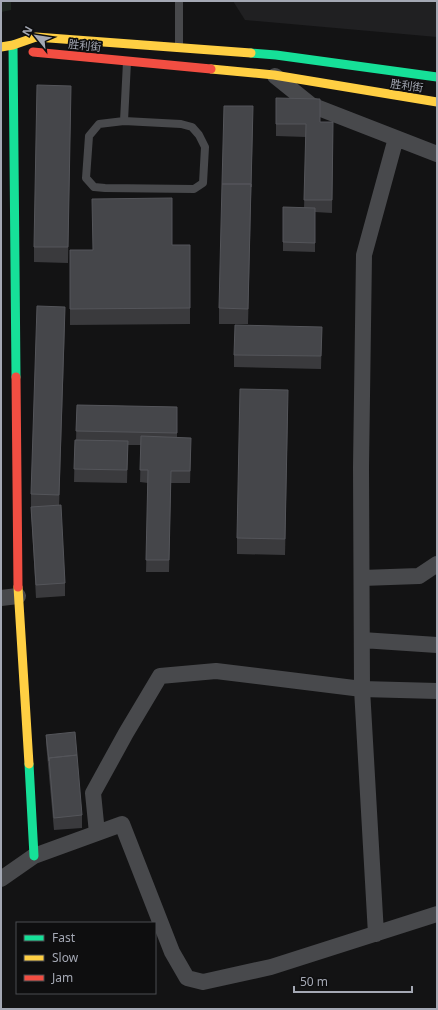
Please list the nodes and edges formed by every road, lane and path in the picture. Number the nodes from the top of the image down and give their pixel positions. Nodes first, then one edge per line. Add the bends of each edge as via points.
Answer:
1 (179, 1) edge
2 (13, 46) junction
3 (1, 47) edge
4 (179, 48) junction
5 (127, 61) junction
6 (274, 75) junction
7 (437, 77) edge
8 (437, 102) edge
9 (124, 121) junction
10 (396, 138) junction
11 (437, 154) edge
12 (437, 564) edge
13 (362, 578) junction
14 (18, 596) junction
15 (1, 598) edge
16 (362, 640) junction
17 (437, 645) edge
18 (362, 689) junction
19 (437, 691) edge
20 (96, 833) junction
21 (34, 856) junction
22 (1, 879) edge
23 (437, 914) edge
24 (376, 934) junction

1 - 4 lane
2 - 3 street
2 - 4 street, 胜利街 via 36,37
2 - 5 street, 胜利街 via 36,52
2 - 14 street
4 - 7 street, 胜利街 via 276,55
5 - 6 street, 胜利街
5 - 9 lane
6 - 8 street, 胜利街
6 - 10 street via 311,105
9 - 9 lane via 99,124 89,136 86,178 94,187 194,189 204,183 205,147 192,128 181,124
10 - 11 street
10 - 13 street via 364,255
12 - 13 street via 419,576
13 - 16 street
14 - 15 street
14 - 21 street
16 - 17 street
16 - 18 street
18 - 19 street
18 - 20 street via 216,671 160,676 93,793
18 - 24 street
20 - 21 street
20 - 24 street via 122,824 172,952 187,978 203,982 271,967
21 - 22 street
23 - 24 street

